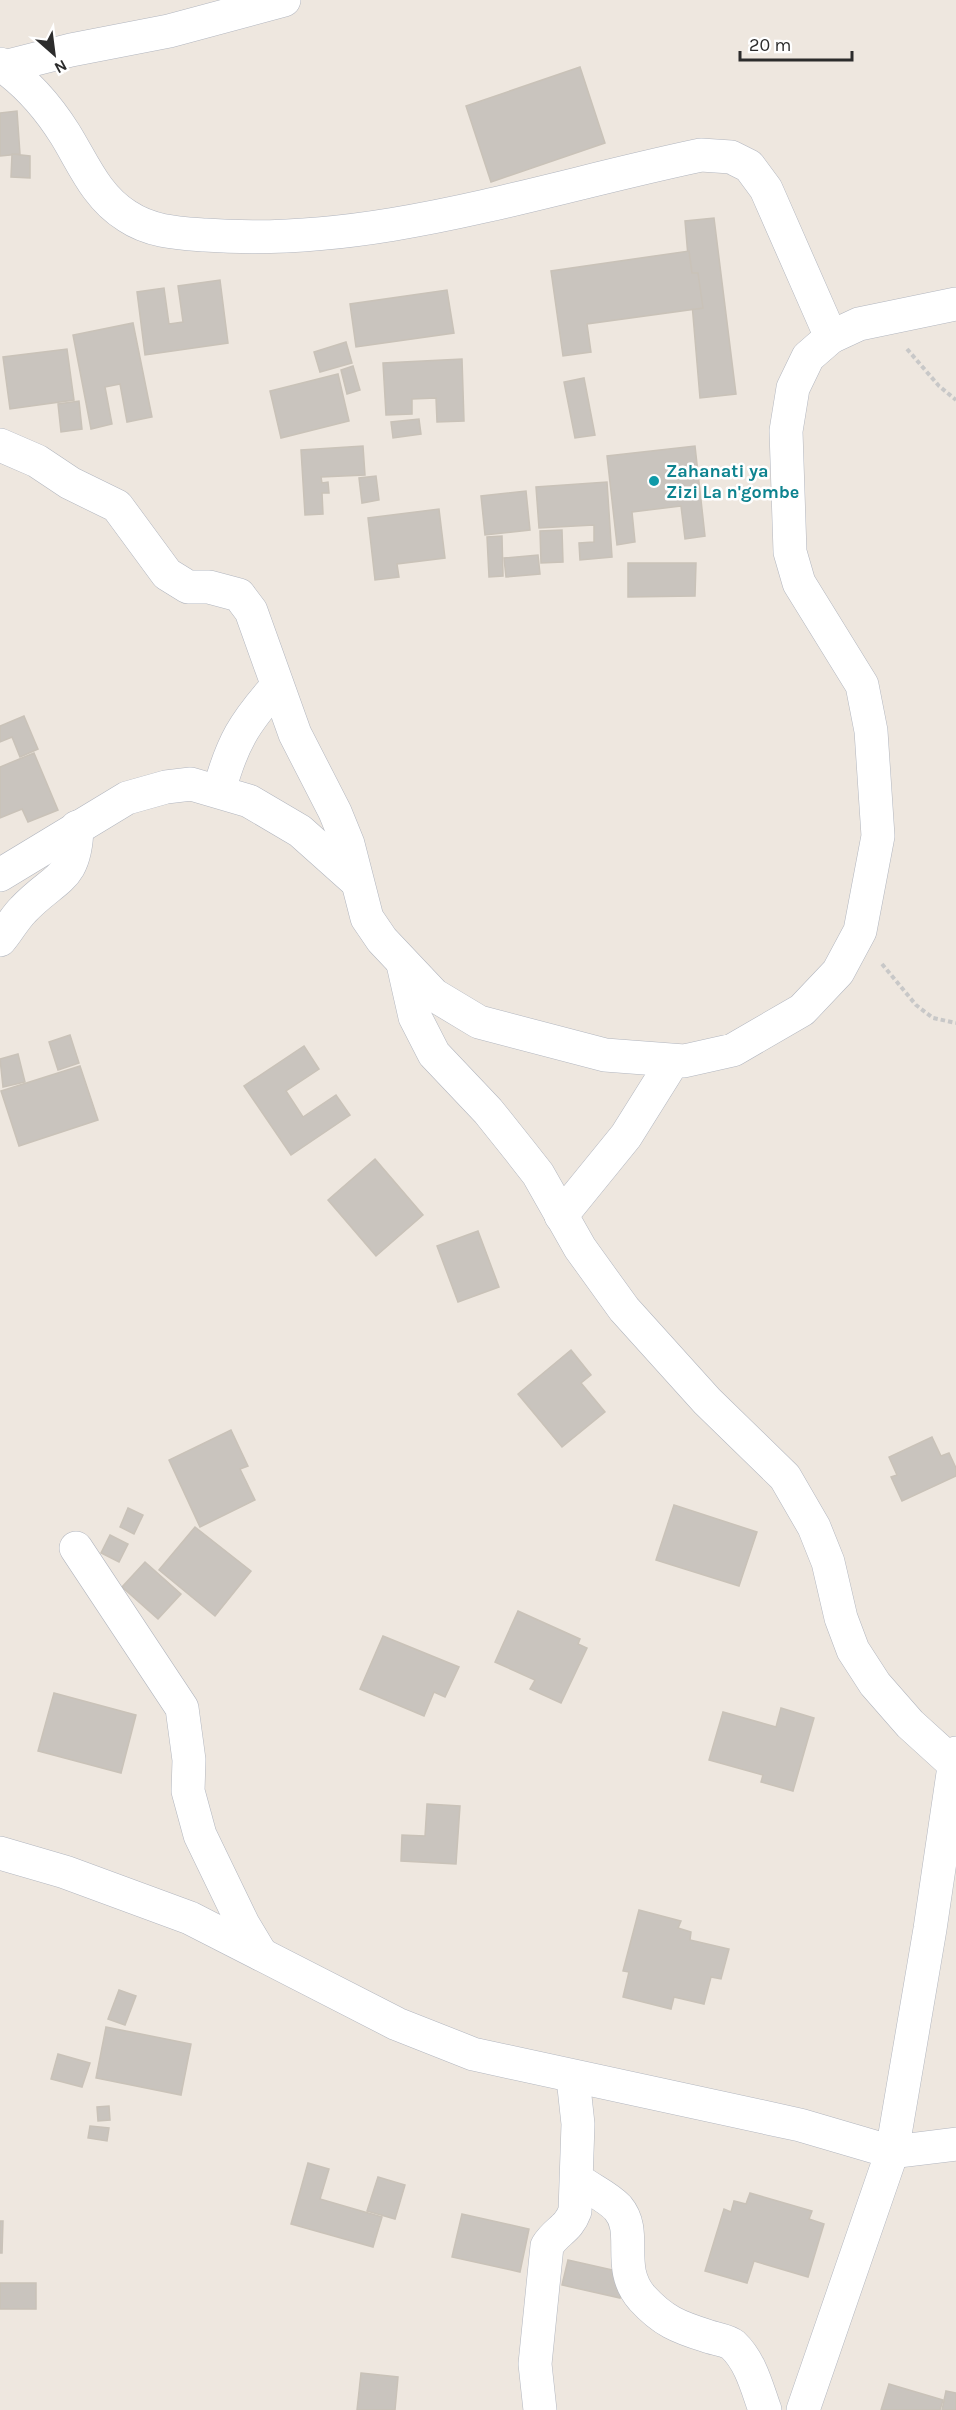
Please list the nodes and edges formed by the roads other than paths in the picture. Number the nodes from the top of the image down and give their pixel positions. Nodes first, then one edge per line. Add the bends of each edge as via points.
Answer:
1 (284, 0) edge
2 (2, 66) edge
3 (956, 304) edge
4 (831, 337) junction
5 (0, 445) edge
6 (277, 686) junction
7 (219, 791) junction
8 (77, 827) junction
9 (0, 875) edge
10 (356, 881) junction
11 (0, 940) edge
12 (403, 961) junction
13 (673, 1060) junction
14 (561, 1216) junction
15 (76, 1548) dead end
16 (955, 1758) edge
17 (0, 1853) edge
18 (261, 1954) junction
19 (573, 2078) junction
20 (956, 2144) edge
21 (892, 2152) junction
22 (577, 2179) junction
23 (540, 2410) edge
24 (765, 2410) edge
25 (803, 2410) edge

1 - 2 street via 169,31
2 - 4 street via 38,97 100,192 126,216 159,231 250,238 376,228 701,155 731,157 749,166 766,189
3 - 4 street via 859,324
4 - 13 street via 808,357 793,388 786,432 786,494 790,552 799,583 862,685 871,731 878,836 860,932 838,972 802,1010 734,1050
5 - 6 street via 117,506 167,574 188,587 209,587 239,595 251,612
6 - 7 street via 233,743
6 - 10 street via 295,734 348,844
7 - 8 street via 191,784 166,787 127,798
7 - 10 street via 249,801 300,831
8 - 9 street
8 - 11 street via 77,852 69,869 24,908
10 - 12 street via 367,918
12 - 13 street via 434,995 479,1022 605,1055
12 - 14 street via 415,1017 434,1054 520,1151
13 - 14 street via 626,1136
14 - 16 street via 624,1309 707,1401 785,1477 814,1527 828,1562 853,1650 875,1684 910,1724
15 - 18 street via 182,1708 189,1760 188,1791 200,1835
16 - 21 street
17 - 18 street via 65,1872 190,1918
18 - 19 street via 398,2024 473,2054
19 - 21 street via 800,2125
19 - 22 street via 578,2124
20 - 21 street
21 - 25 street
22 - 23 street via 575,2211 570,2224 554,2234 547,2246 543,2268 535,2364
22 - 24 street via 618,2208 626,2223 626,2259 640,2296 665,2321 730,2343 749,2365

